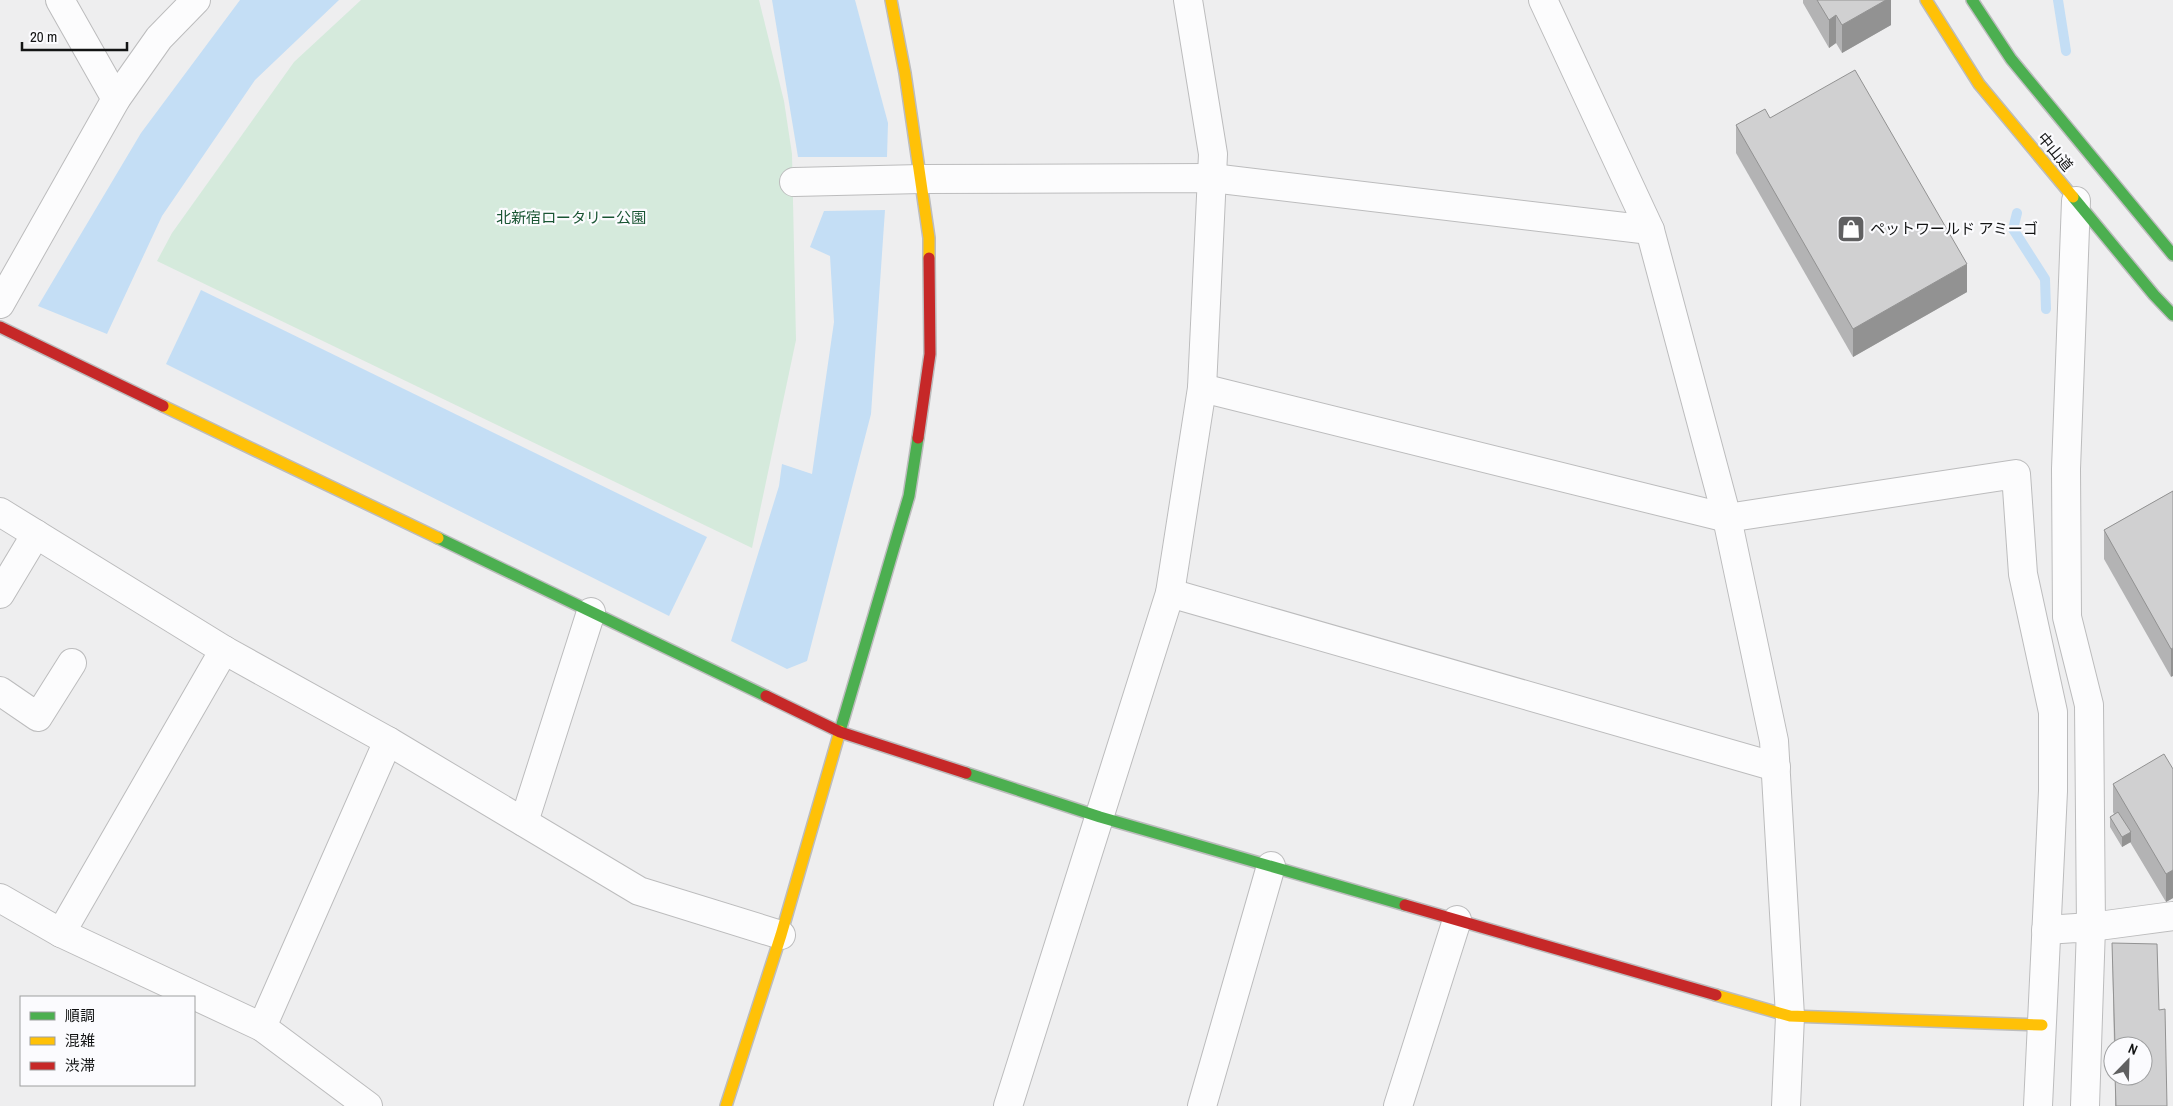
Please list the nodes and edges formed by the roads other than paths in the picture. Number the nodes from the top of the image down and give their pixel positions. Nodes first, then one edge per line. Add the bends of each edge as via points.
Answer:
1 (60, 0) edge
2 (196, 0) edge
3 (891, 0) edge
4 (1188, 0) edge
5 (1543, 0) edge
6 (1926, 0) edge
7 (1972, 0) edge
8 (116, 99) junction
9 (920, 178) junction
10 (1212, 178) junction
11 (794, 182) dead end
12 (2076, 201) junction
13 (1650, 230) junction
14 (2173, 255) edge
15 (0, 304) edge
16 (2173, 315) edge
17 (0, 327) edge
18 (1202, 388) junction
19 (0, 512) edge
20 (1727, 518) junction
21 (36, 534) junction
22 (1170, 593) junction
23 (0, 594) edge
24 (591, 612) junction
25 (224, 650) junction
26 (72, 663) dead end
27 (0, 691) edge
28 (840, 732) junction
29 (388, 741) junction
30 (1776, 767) junction
31 (1100, 817) junction
32 (524, 822) junction
33 (1272, 866) junction
34 (0, 898) edge
35 (2173, 916) edge
36 (1457, 920) junction
37 (2091, 927) junction
38 (2046, 930) junction
39 (61, 933) junction
40 (781, 935) junction
41 (1790, 1016) junction
42 (2042, 1025) junction
43 (262, 1027) junction
44 (368, 1106) edge
45 (726, 1106) edge
46 (1008, 1106) edge
47 (1202, 1106) edge
48 (1398, 1106) edge
49 (1786, 1106) edge
50 (2038, 1106) edge
51 (2085, 1106) edge

1 - 8 street
2 - 8 street via 159,38
3 - 9 main road
4 - 10 street via 1213,154
5 - 13 street
6 - 12 main road, 中山道 via 1979,84
7 - 14 main road, 中山道 via 2011,59
8 - 15 street
9 - 10 street
9 - 11 street
9 - 28 main road via 929,238 928,363 909,496
10 - 13 street
10 - 18 street
12 - 16 main road, 中山道
12 - 37 street via 2066,468 2067,617 2089,705
13 - 20 street
17 - 24 main road
18 - 20 street
18 - 22 street
19 - 21 street
20 - 30 street via 1774,741
20 - 38 street via 2016,474 2023,574 2053,712 2053,791
21 - 23 street
21 - 25 street
22 - 30 street
22 - 31 street
24 - 28 main road
24 - 32 street
25 - 29 street
25 - 39 street
26 - 27 street via 38,718
28 - 31 main road
28 - 40 main road
29 - 32 street
29 - 43 street
30 - 41 street
31 - 33 main road
31 - 46 street
32 - 40 street via 639,891
33 - 36 main road
33 - 47 street
34 - 39 street
35 - 37 street
36 - 41 main road
36 - 48 street
37 - 38 street
37 - 51 street
38 - 42 street
39 - 43 street
40 - 45 main road
41 - 42 main road
41 - 49 street
42 - 50 street
43 - 44 street

